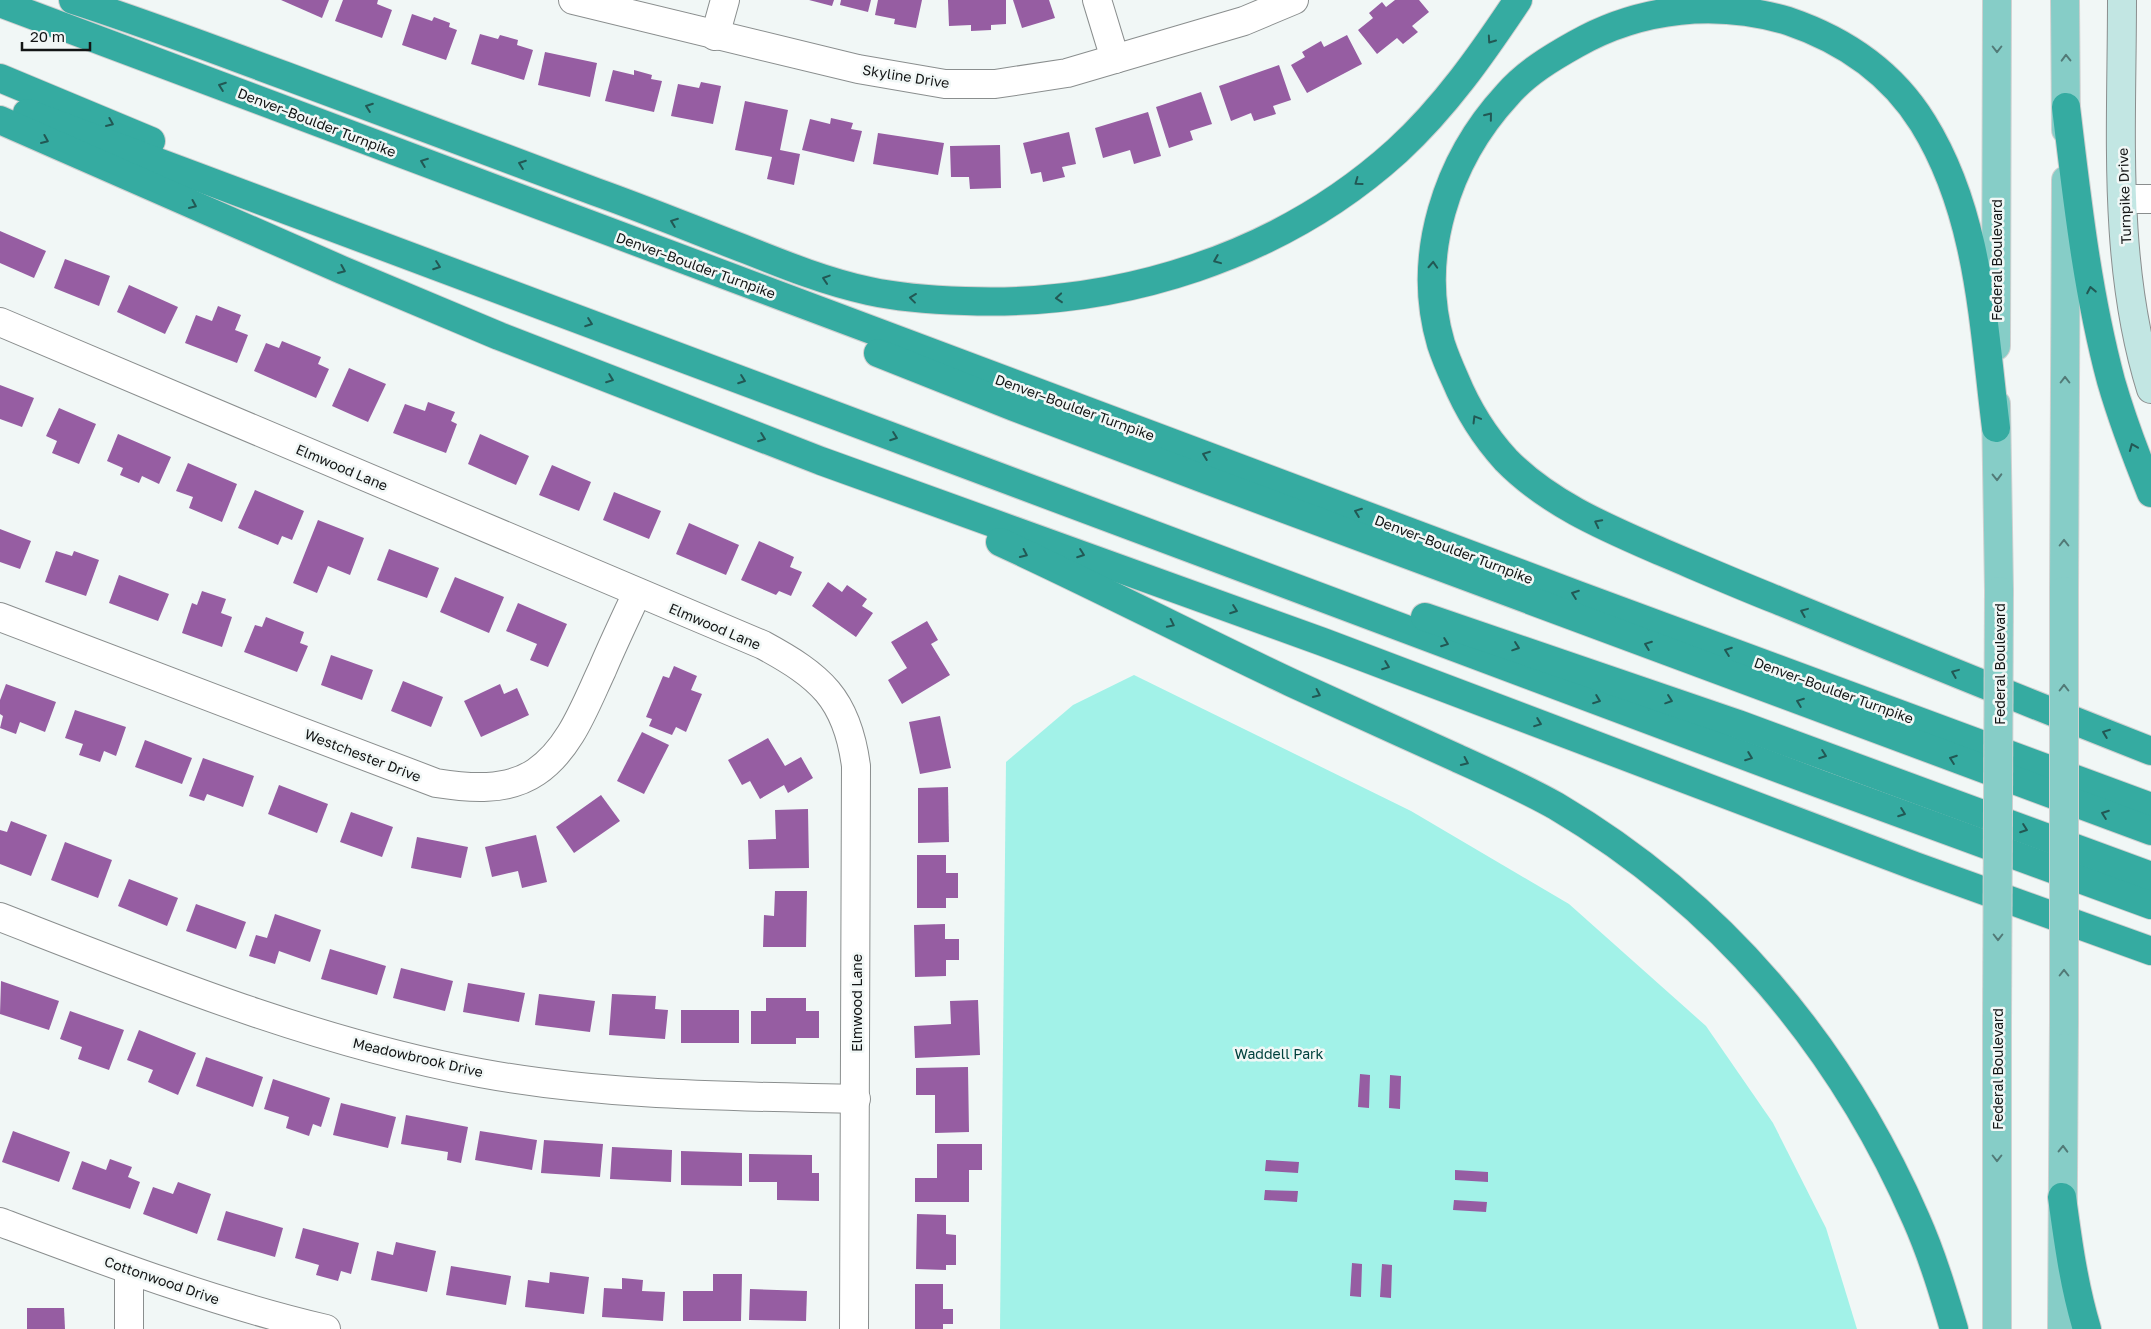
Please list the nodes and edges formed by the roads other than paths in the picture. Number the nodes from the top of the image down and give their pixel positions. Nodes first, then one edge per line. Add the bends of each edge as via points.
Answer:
1 (73, 0) edge
2 (573, 0) edge
3 (725, 0) edge
4 (1097, 0) edge
5 (1294, 0) edge
6 (1518, 0) edge
7 (1997, 0) edge
8 (2065, 0) edge
9 (2122, 0) edge
10 (0, 3) edge
11 (716, 36) junction
12 (1115, 59) junction
13 (0, 78) edge
14 (0, 103) edge
15 (2066, 106) junction
16 (0, 120) edge
17 (469, 179) junction
18 (2122, 199) junction
19 (2151, 199) edge
20 (392, 249) junction
21 (0, 322) edge
22 (2151, 389) edge
23 (1996, 428) junction
24 (821, 460) junction
25 (2151, 492) edge
26 (1153, 534) junction
27 (637, 593) junction
28 (0, 616) edge
29 (2151, 751) edge
30 (2151, 807) edge
31 (2151, 831) edge
32 (2151, 876) edge
33 (2151, 905) edge
34 (0, 917) edge
35 (2151, 951) edge
36 (856, 1099) junction
37 (2062, 1197) junction
38 (0, 1222) edge
39 (129, 1270) junction
40 (129, 1329) edge
41 (326, 1329) edge
42 (854, 1329) edge
43 (1954, 1329) edge
44 (1997, 1329) edge
45 (2062, 1329) edge
46 (2087, 1329) edge

6 -> 1 highway via 1464,78 1432,116 1369,174 1301,220 1224,257 1147,283 1075,296 987,302 873,292 821,277
2 - 11 street, Skyline Drive
3 - 11 street
4 - 12 street
5 - 12 street, Skyline Drive via 1244,21
7 -> 23 main road, Federal Boulevard
15 -> 8 main road
9 - 18 street, Turnpike Drive
17 -> 10 highway, Denver–Boulder Turnpike
11 - 12 street, Skyline Drive via 858,69 945,84 995,84 1046,78
13 -> 20 highway via 117,126
14 - 20 highway
25 -> 15 highway via 2130,440 2099,333 2081,233
37 -> 15 main road, bridge
16 -> 24 highway via 490,332
30 -> 17 highway, Denver–Boulder Turnpike
31 -> 17 highway via 1014,407 779,312
18 - 19 street
18 - 22 street, Turnpike Drive via 2130,294
20 -> 26 highway
21 - 27 street, Elmwood Lane
29 -> 23 highway via 1634,540 1553,499 1518,472 1493,445 1464,399 1446,358 1436,322 1432,283 1434,242 1448,189 1463,155 1478,130 1520,81 1549,58 1596,32 1628,20 1661,11 1729,9 1776,17 1841,43 1895,86 1923,122 1956,187 1972,246
23 -> 44 main road, Federal Boulevard, bridge via 1999,590
24 -> 35 highway via 1323,642 1915,866
24 -> 43 highway via 1498,777 1554,805 1620,848 1732,941 1771,983 1822,1050 1864,1117 1916,1218
26 -> 32 highway via 1503,642 1840,761
26 -> 33 highway
27 - 28 street, Westchester Drive via 581,716 558,754 535,773 488,787 436,783
27 - 36 street, Elmwood Lane via 762,645 796,664 826,689 848,727 856,766
34 - 36 street, Meadowbrook Drive via 220,1001 414,1059 482,1073 630,1092
36 - 42 street, Elmwood Lane
37 - 45 main road
37 - 46 highway
38 - 39 street, Cottonwood Drive
39 - 40 street
39 - 41 street, Cottonwood Drive via 230,1303

